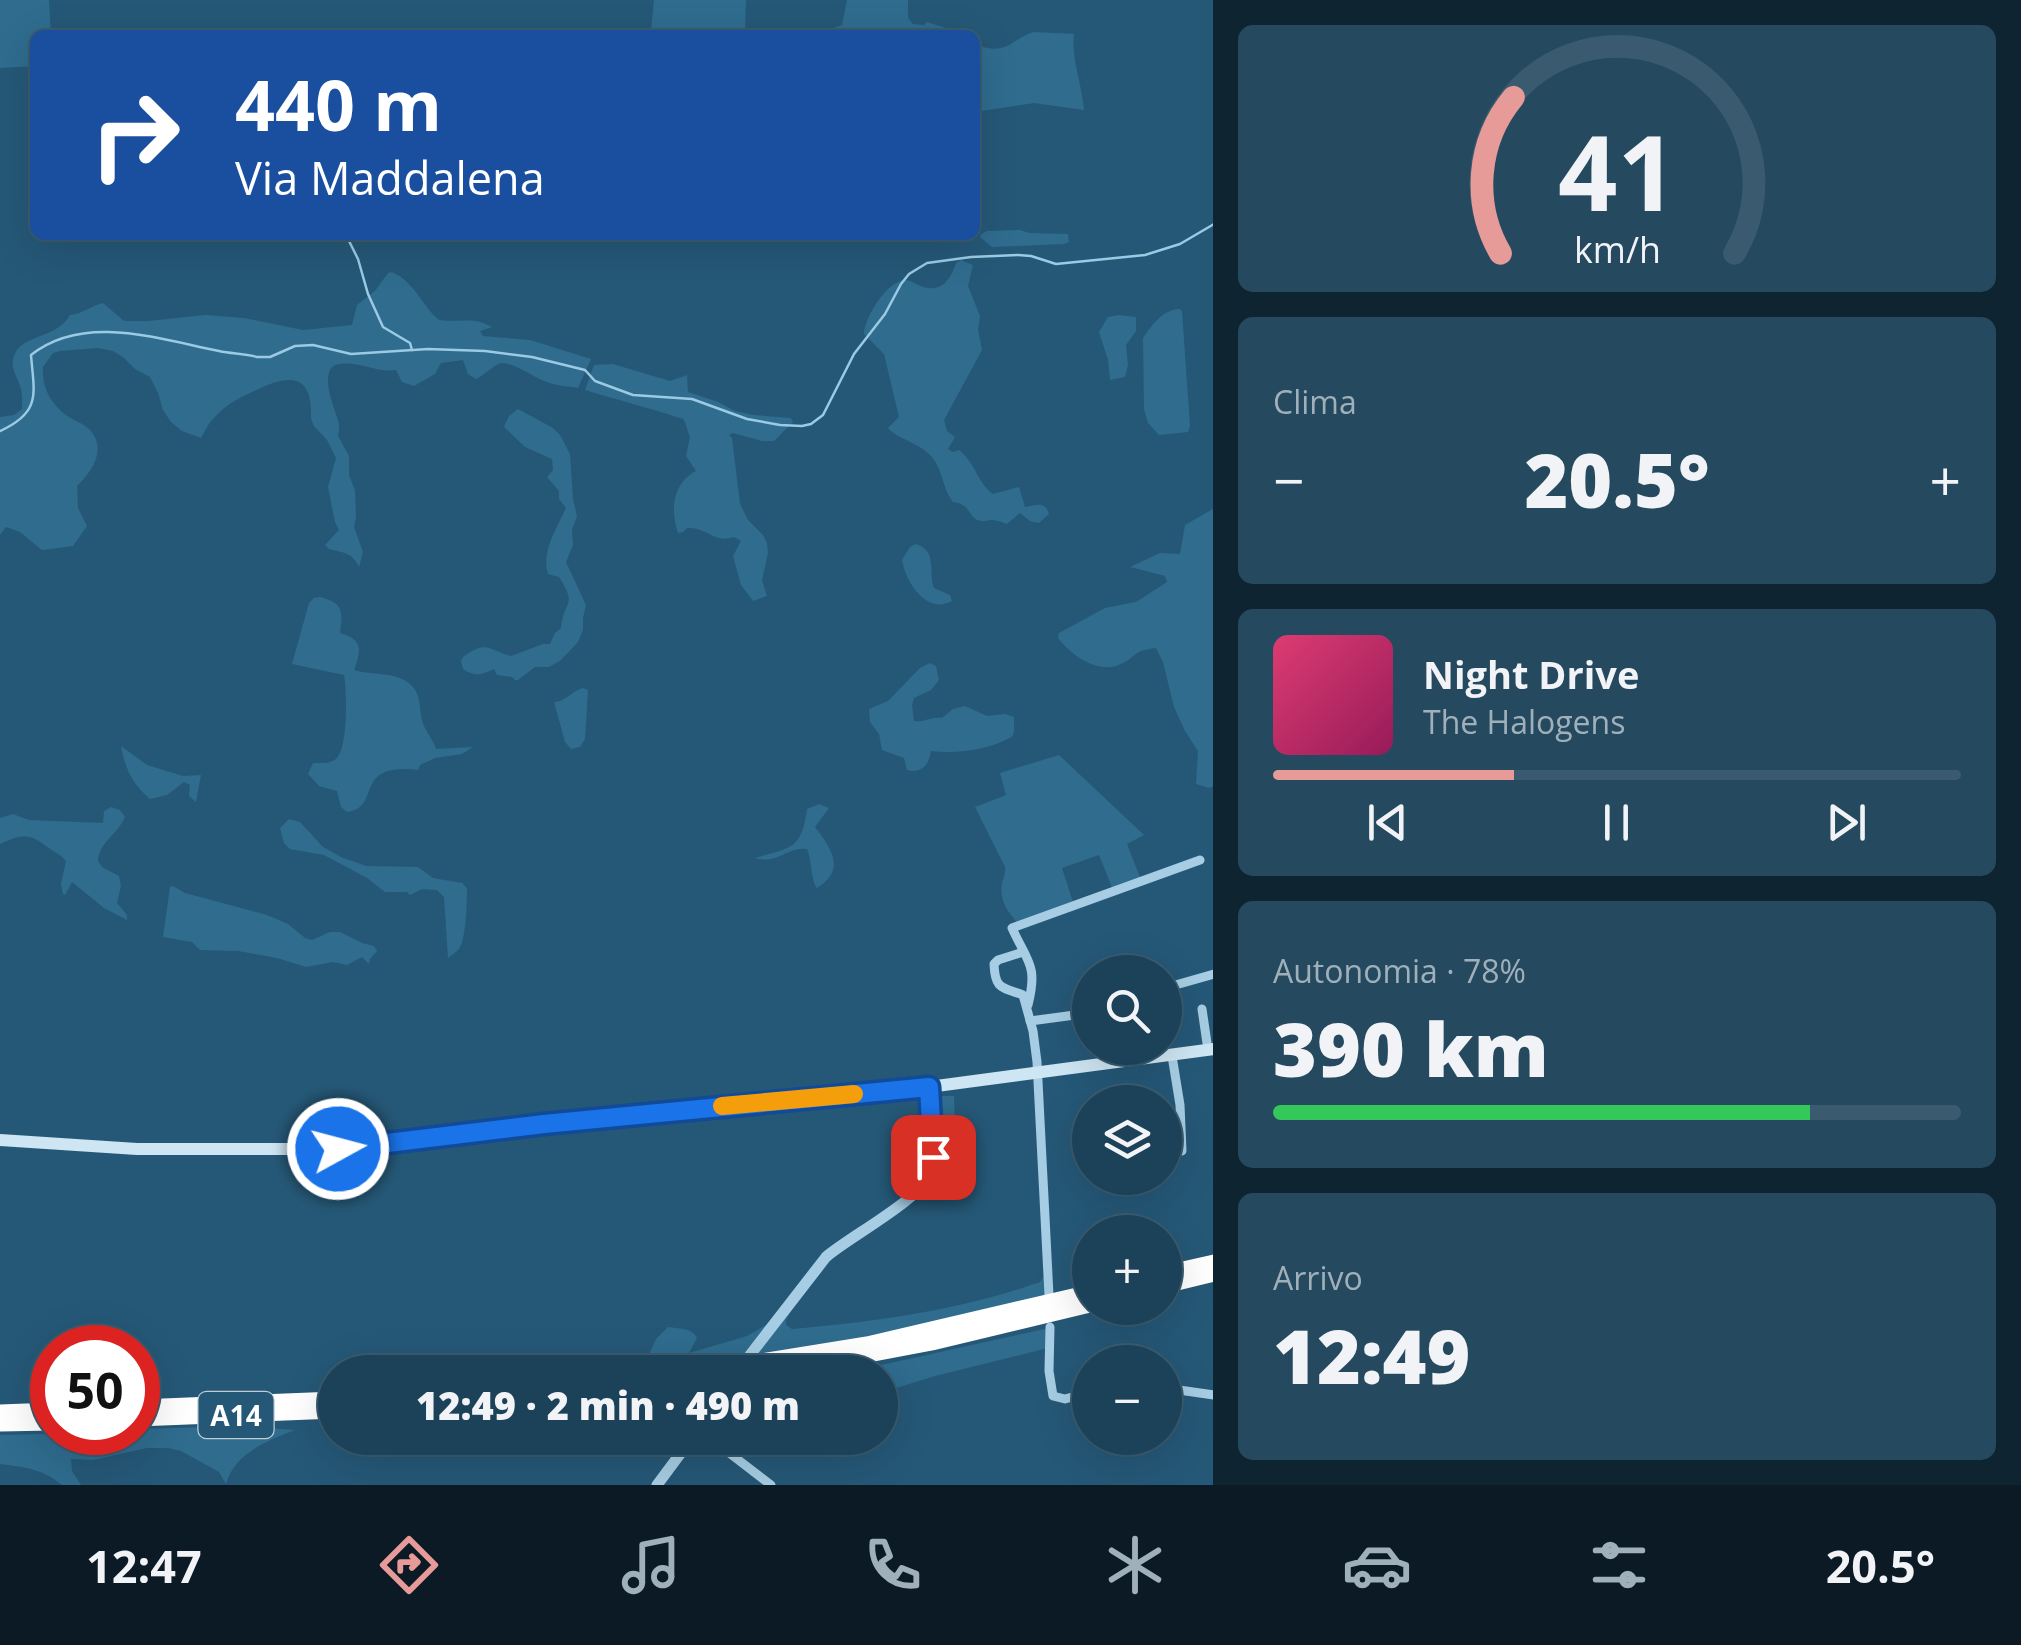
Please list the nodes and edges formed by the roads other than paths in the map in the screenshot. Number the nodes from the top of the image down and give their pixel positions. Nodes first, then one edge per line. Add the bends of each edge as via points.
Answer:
1 (1200, 860) dead end
2 (1023, 952) junction
3 (1213, 974) edge
4 (1182, 983) edge
5 (1027, 1008) junction
6 (1202, 1009) dead end
7 (1072, 1015) edge
8 (1030, 1021) junction
9 (1211, 1050) edge
10 (1182, 1052) edge
11 (1092, 1065) edge
12 (1038, 1074) junction
13 (929, 1087) junction
14 (0, 1140) edge
15 (1213, 1262) edge
16 (1182, 1270) edge
17 (1213, 1274) edge
18 (1182, 1282) edge
19 (1049, 1295) dead end
20 (1072, 1296) edge
21 (1072, 1308) edge
22 (1050, 1327) dead end
23 (750, 1355) dead end
24 (799, 1355) edge
25 (869, 1355) edge
26 (1182, 1391) edge
27 (1213, 1396) edge
28 (1072, 1397) edge
29 (318, 1400) edge
30 (160, 1406) edge
31 (30, 1411) edge
32 (0, 1412) edge
33 (318, 1413) edge
34 (160, 1418) edge
35 (30, 1423) edge
36 (0, 1424) edge
37 (679, 1455) edge
38 (732, 1455) edge
39 (656, 1485) edge
40 (771, 1485) edge

1 - 2 street via 1012,928
2 - 5 street via 1034,976
2 - 5 street via 998,960 994,980 1023,995
3 - 4 street
5 - 8 street
6 - 9 street
7 - 8 street
8 - 12 street
9 - 10 main road
11 - 12 main road
12 - 13 main road
12 - 19 street
13 - 14 main road via 338,1149 138,1149
13 - 23 street via 928,1180 826,1257
15 - 16 highway
17 - 18 highway
20 - 24 highway
21 - 25 highway
22 - 28 street via 1053,1396
26 - 27 street
29 - 30 highway, A14
31 - 32 highway
33 - 34 highway, A14
35 - 36 highway
37 - 39 street
38 - 40 street

